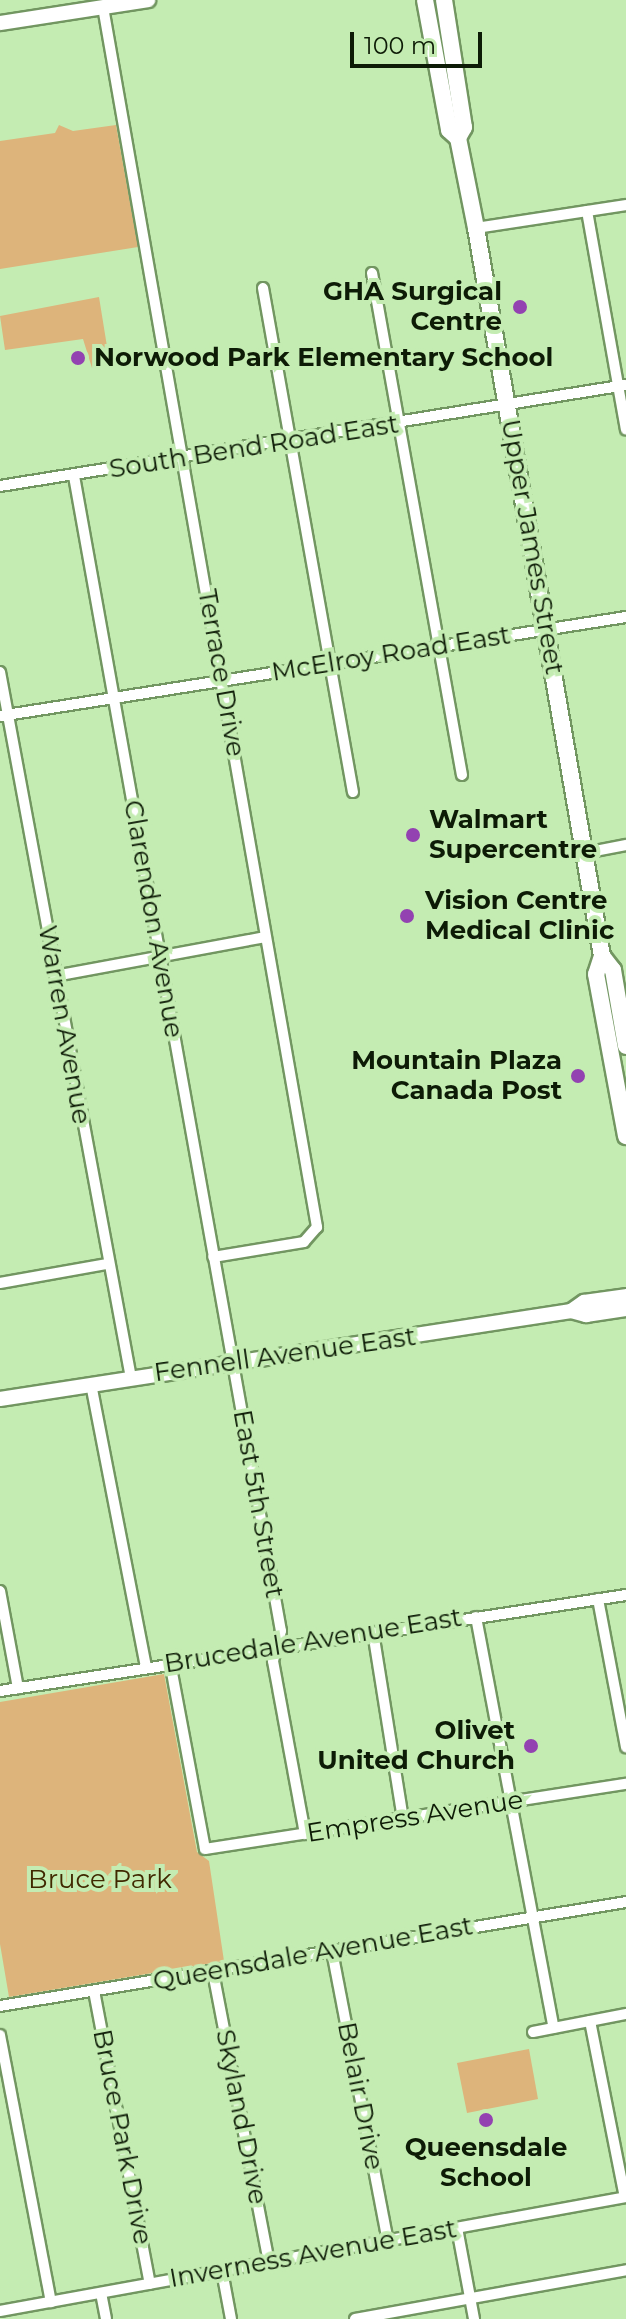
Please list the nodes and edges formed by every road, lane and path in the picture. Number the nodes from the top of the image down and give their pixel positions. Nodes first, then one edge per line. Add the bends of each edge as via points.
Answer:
1 (148, 0) edge
2 (425, 0) edge
3 (444, 0) edge
4 (103, 7) junction
5 (0, 23) edge
6 (458, 92) junction
7 (447, 118) junction
8 (458, 138) junction
9 (626, 205) edge
10 (587, 211) junction
11 (476, 228) junction
12 (372, 273) dead end
13 (263, 288) dead end
14 (622, 386) edge
15 (507, 407) junction
16 (399, 424) junction
17 (626, 430) edge
18 (292, 442) junction
19 (183, 458) junction
20 (74, 476) junction
21 (0, 486) edge
22 (626, 617) edge
23 (546, 630) junction
24 (438, 647) junction
25 (329, 663) junction
26 (0, 672) edge
27 (222, 679) junction
28 (115, 696) junction
29 (4, 715) edge
30 (462, 775) dead end
31 (353, 792) dead end
32 (626, 845) edge
33 (585, 853) junction
34 (265, 937) junction
35 (602, 956) junction
36 (159, 958) junction
37 (55, 976) junction
38 (626, 1046) edge
39 (626, 1136) edge
40 (213, 1257) junction
41 (107, 1264) junction
42 (0, 1283) edge
43 (626, 1296) edge
44 (626, 1309) edge
45 (571, 1311) junction
46 (233, 1362) junction
47 (131, 1378) junction
48 (91, 1384) junction
49 (0, 1399) edge
50 (0, 1591) edge
51 (626, 1595) edge
52 (598, 1599) junction
53 (476, 1617) junction
54 (373, 1632) junction
55 (276, 1645) junction
56 (170, 1662) junction
57 (146, 1666) junction
58 (18, 1688) junction
59 (0, 1691) edge
60 (626, 1747) edge
61 (626, 1784) edge
62 (510, 1802) junction
63 (403, 1819) junction
64 (305, 1834) junction
65 (626, 1902) edge
66 (534, 1918) junction
67 (332, 1951) junction
68 (213, 1972) junction
69 (94, 1991) junction
70 (0, 2006) edge
71 (626, 2014) edge
72 (590, 2021) junction
73 (554, 2028) junction
74 (533, 2032) dead end
75 (0, 2035) edge
76 (626, 2197) edge
77 (457, 2228) junction
78 (388, 2241) junction
79 (269, 2262) junction
80 (626, 2270) edge
81 (222, 2271) junction
82 (150, 2284) junction
83 (101, 2293) junction
84 (470, 2298) junction
85 (51, 2302) junction
86 (0, 2311) edge
87 (106, 2319) edge
88 (231, 2319) edge
89 (355, 2319) edge
90 (474, 2319) edge

1 - 4 main road
2 - 7 main road, Upper James Street
3 - 6 main road, Upper James Street
4 - 5 main road
4 - 19 street, Terrace Drive
6 - 7 main road
6 - 8 main road, Upper James Street via 464,127
7 - 8 main road, Upper James Street
8 - 11 main road, Upper James Street
9 - 10 street
10 - 11 street
10 - 14 street
11 - 15 main road, Upper James Street
12 - 16 street
13 - 18 street
14 - 15 street, South Bend Road East
14 - 17 street
15 - 16 street, South Bend Road East
15 - 23 main road, Upper James Street
16 - 18 street, South Bend Road East
16 - 24 street
18 - 19 street, South Bend Road East
18 - 25 street
19 - 20 street, South Bend Road East
19 - 27 street, Terrace Drive
20 - 21 street, South Bend Road East
20 - 28 street, Clarendon Avenue
22 - 23 street, McElroy Road East
23 - 24 street, McElroy Road East
23 - 33 main road, Upper James Street
24 - 25 street, McElroy Road East
24 - 30 street
25 - 27 street, McElroy Road East
25 - 31 street
26 - 29 street, Warren Avenue
27 - 28 street, McElroy Road East
27 - 34 street, Terrace Drive
28 - 29 street, McElroy Road East
28 - 36 street, Clarendon Avenue
29 - 37 street, Warren Avenue
32 - 33 street
33 - 35 main road, Upper James Street
34 - 36 street
34 - 40 street, Terrace Drive via 317,1227 304,1242
35 - 38 main road, Upper James Street via 613,970
35 - 39 main road, Upper James Street via 596,974
36 - 37 street
36 - 40 street, Clarendon Avenue
37 - 41 street, Warren Avenue
40 - 46 street, Clarendon Avenue
41 - 42 street
41 - 47 street, Warren Avenue
43 - 45 main road, Fennell Avenue East via 584,1302
44 - 45 main road, Fennell Avenue East via 586,1315
45 - 46 main road, Fennell Avenue East
46 - 47 main road, Fennell Avenue East
46 - 55 street, East 5th Street via 281,1631
47 - 48 main road, Fennell Avenue East
48 - 49 main road, Fennell Avenue East
48 - 57 street
50 - 58 street
51 - 52 street, Brucedale Avenue East
52 - 53 street, Brucedale Avenue East
52 - 60 street
53 - 54 street, Brucedale Avenue East
53 - 62 street
54 - 55 street, Brucedale Avenue East
54 - 63 street
55 - 56 street, Brucedale Avenue East
55 - 64 street, East 5th Street via 273,1661
56 - 57 street, Brucedale Avenue East
56 - 64 street, Empress Avenue via 205,1849
57 - 58 street, Brucedale Avenue East
58 - 59 street, Brucedale Avenue East
61 - 62 street, Empress Avenue
62 - 63 street, Empress Avenue
62 - 66 street
63 - 64 street, Empress Avenue
65 - 66 street, Queensdale Avenue East
66 - 67 street, Queensdale Avenue East
66 - 73 street
67 - 68 street, Queensdale Avenue East
67 - 78 street, Belair Drive
68 - 69 street, Queensdale Avenue East
68 - 79 street, Skyland Drive
69 - 70 street, Queensdale Avenue East
69 - 82 street, Bruce Park Drive
71 - 72 street
72 - 73 street
72 - 76 street
73 - 74 street
75 - 85 street
76 - 77 street, Inverness Avenue East
77 - 78 street, Inverness Avenue East
77 - 84 street
78 - 79 street, Inverness Avenue East
79 - 81 street, Inverness Avenue East
80 - 84 street
81 - 82 street, Inverness Avenue East
81 - 88 street
82 - 83 street, Inverness Avenue East
83 - 85 street, Inverness Avenue East
83 - 87 street
84 - 89 street
84 - 90 street
85 - 86 street, Inverness Avenue East

